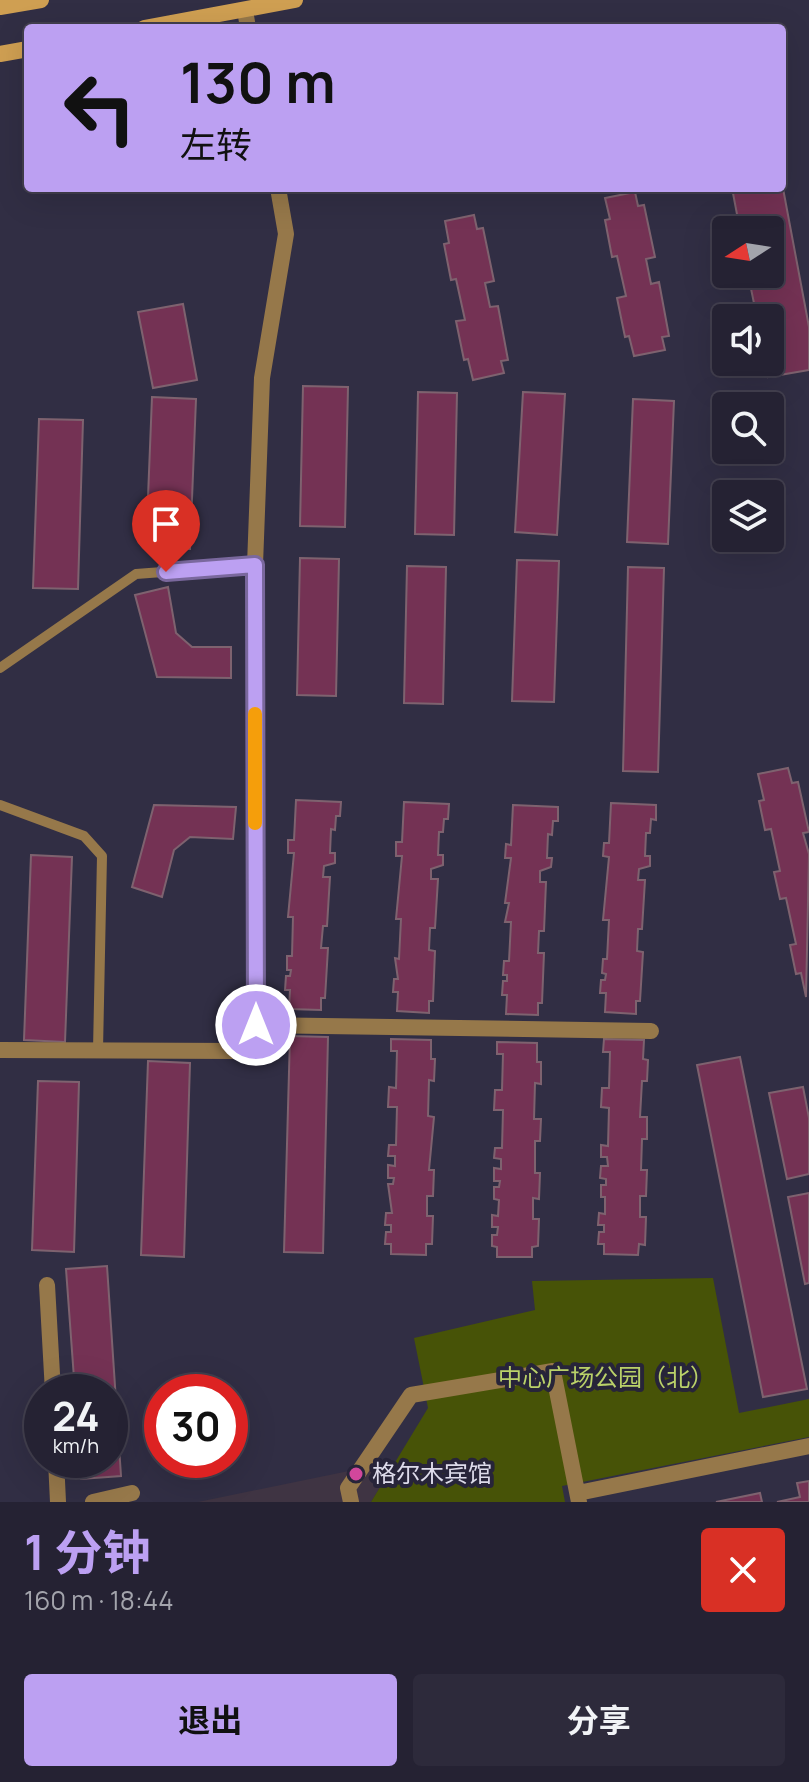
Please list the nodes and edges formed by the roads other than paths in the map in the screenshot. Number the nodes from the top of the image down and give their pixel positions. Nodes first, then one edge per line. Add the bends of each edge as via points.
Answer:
1 (41, 0) edge
2 (295, 0) edge
3 (0, 7) edge
4 (245, 10) junction
5 (166, 24) edge
6 (247, 24) edge
7 (24, 50) edge
8 (0, 54) edge
9 (279, 192) edge
10 (255, 565) junction
11 (0, 668) edge
12 (0, 805) edge
13 (256, 1025) junction
14 (651, 1031) dead end
15 (0, 1050) edge
16 (98, 1050) junction
17 (47, 1285) dead end
18 (52, 1374) edge
19 (809, 1446) edge
20 (57, 1478) edge
21 (132, 1493) dead end
22 (578, 1498) edge
23 (58, 1502) edge
24 (93, 1502) edge
25 (351, 1502) edge

1 - 3 main road
2 - 4 main road
4 - 5 main road
4 - 6 street
7 - 8 main road
9 - 10 street via 286,234 262,378
10 - 11 lane via 136,574
10 - 13 street
12 - 16 lane via 84,836 102,856
13 - 14 street
13 - 16 street via 238,1051
15 - 16 street
17 - 18 street
19 - 22 street
20 - 23 street
21 - 24 street
22 - 25 street via 553,1371 411,1395 348,1488

